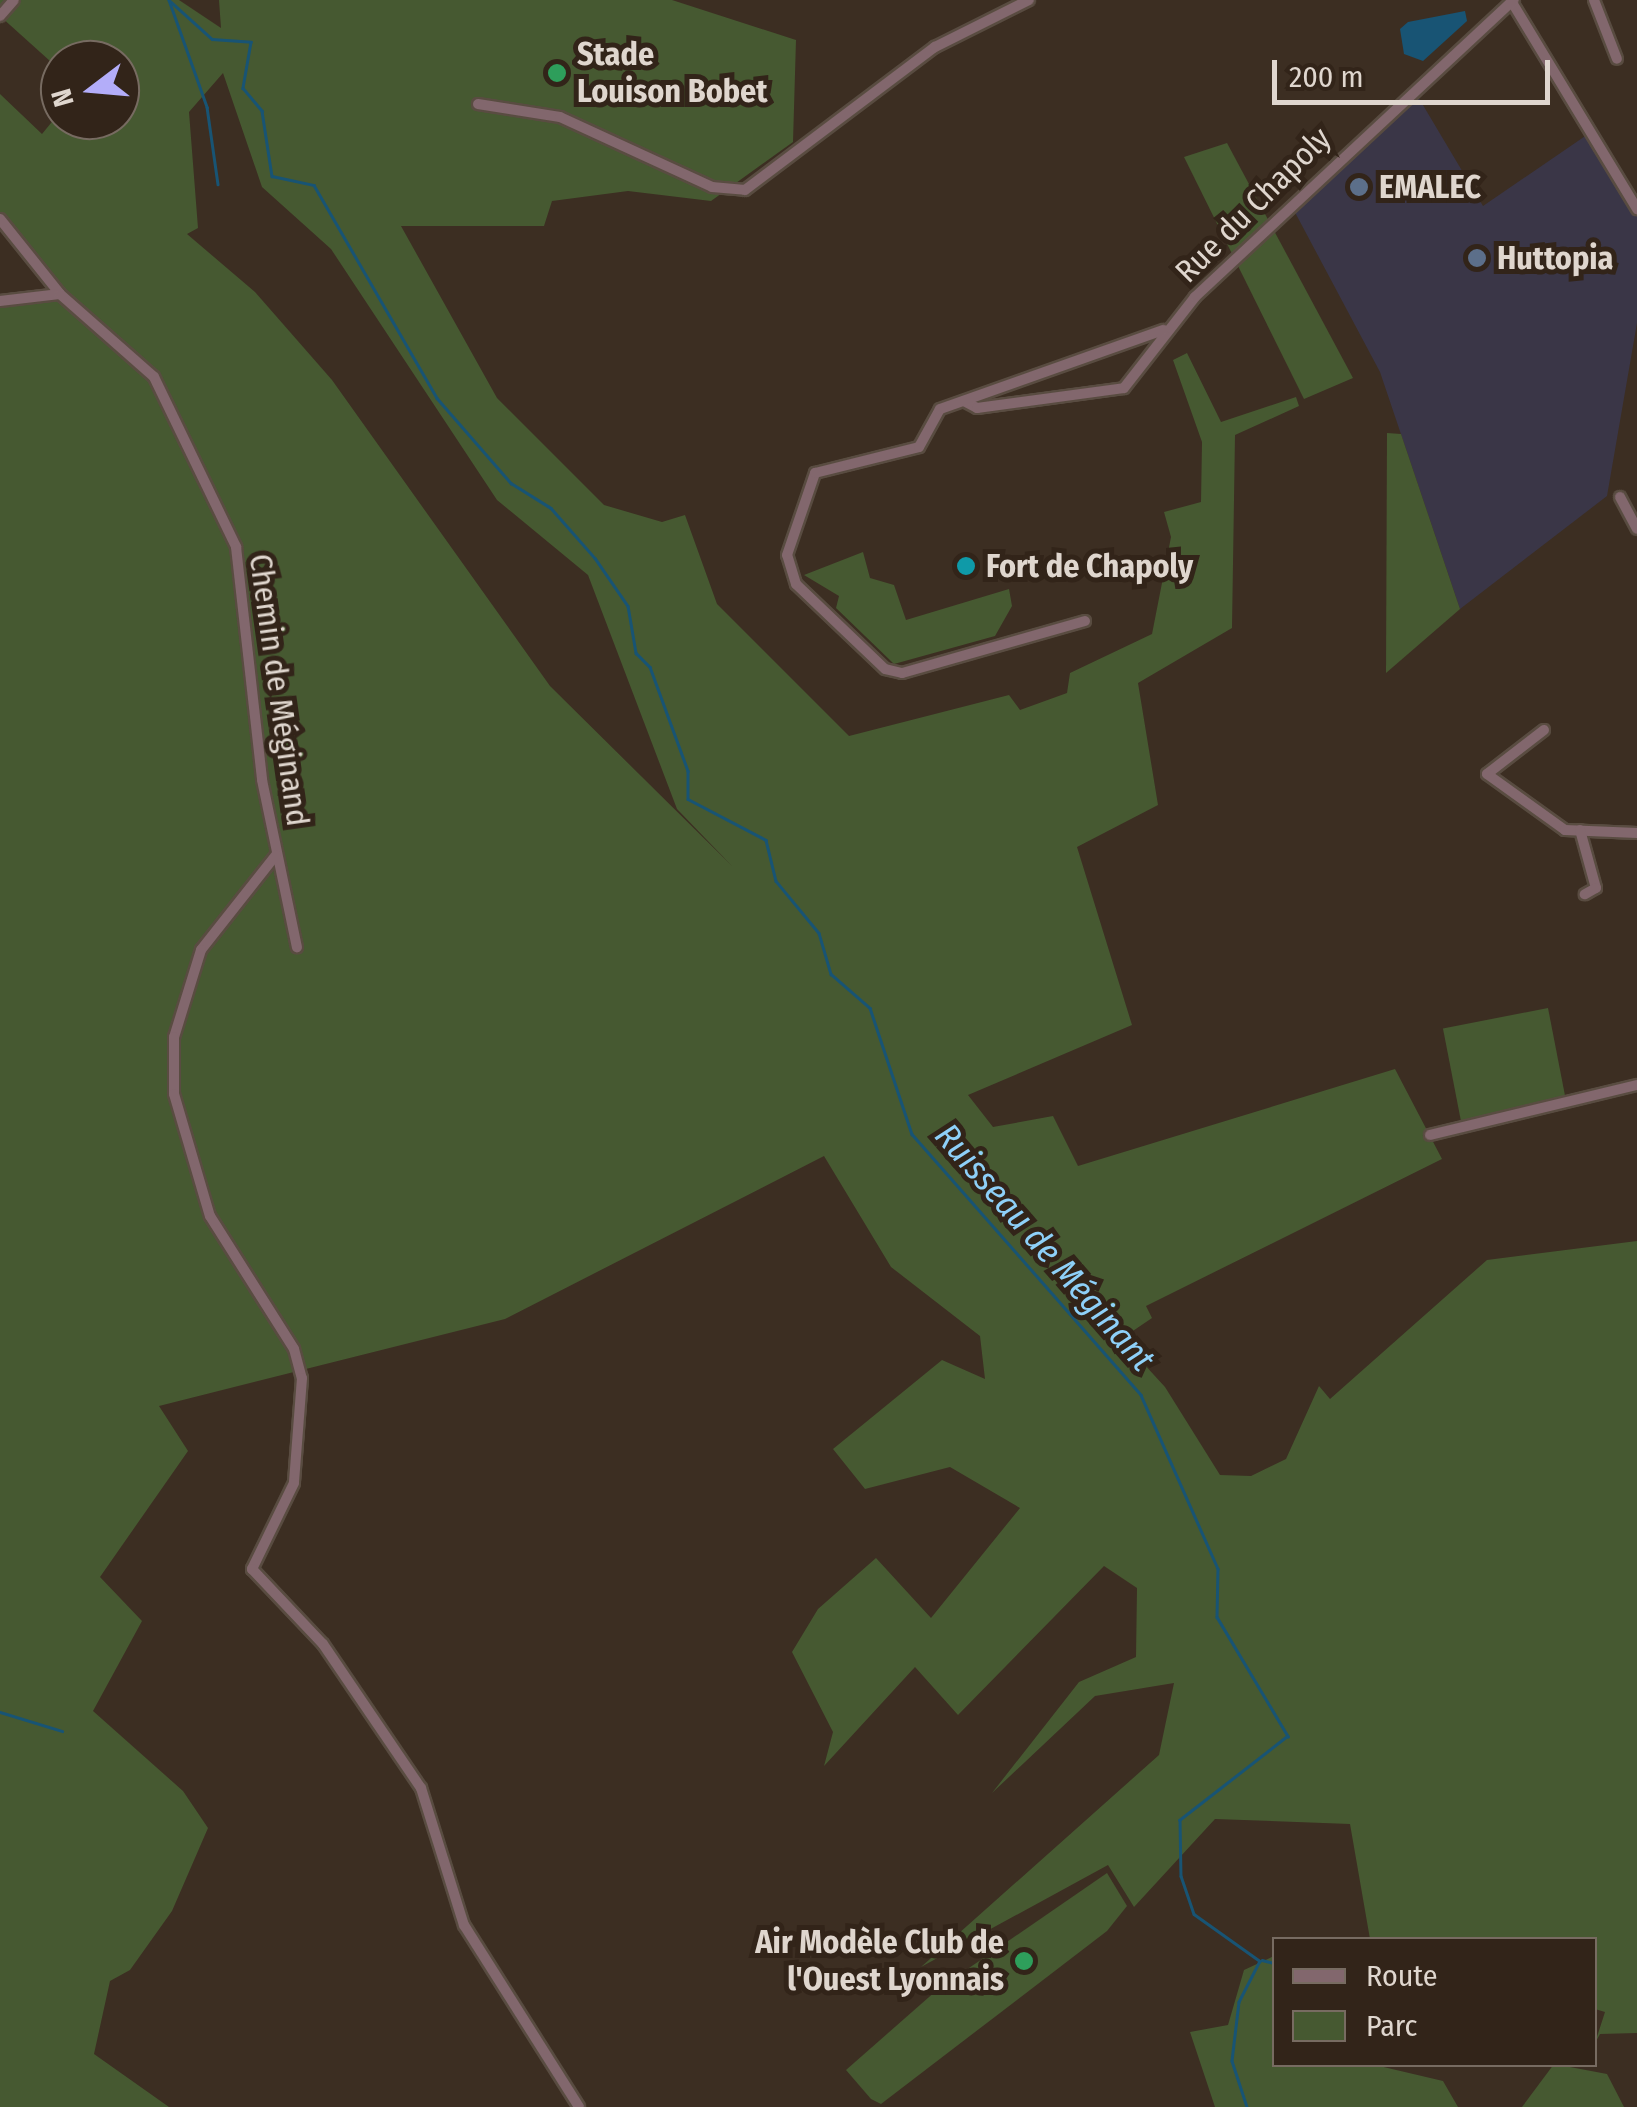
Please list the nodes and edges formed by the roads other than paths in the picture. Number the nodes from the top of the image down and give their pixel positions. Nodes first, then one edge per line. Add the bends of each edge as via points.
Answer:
1 (14, 0) edge
2 (1029, 0) edge
3 (1594, 0) edge
4 (1513, 2) edge
5 (0, 16) edge
6 (1617, 60) dead end
7 (478, 104) dead end
8 (1637, 210) edge
9 (0, 220) edge
10 (60, 294) junction
11 (0, 301) edge
12 (1163, 330) junction
13 (964, 400) junction
14 (1620, 497) dead end
15 (1637, 529) edge
16 (1085, 621) dead end
17 (1544, 730) dead end
18 (1580, 830) junction
19 (1637, 833) edge
20 (276, 855) junction
21 (1585, 894) dead end
22 (298, 947) dead end
23 (1637, 1086) edge
24 (1430, 1135) dead end
25 (578, 2107) edge

1 - 5 street
2 - 7 street via 934,47 745,190 712,187 560,118
3 - 6 street
4 - 8 street
4 - 12 street, Rue du Chapoly via 1351,143
9 - 10 street, Chemin de Méginand
10 - 11 street
10 - 20 street, Chemin de Méginand via 154,378 236,546
12 - 13 street, Rue du Chapoly
12 - 13 street, Rue du Chapoly via 1112,394 977,408
13 - 16 street, Rue du Chapoly via 931,415 919,448 815,473 787,555 790,574 885,668 902,673
14 - 15 street
17 - 18 street via 1487,774 1545,821
18 - 19 street
18 - 21 street via 1596,888
20 - 22 street, Chemin de Méginand
20 - 25 street, Chemin de Méginand via 201,950 174,1037 174,1094 210,1216 294,1349 302,1378 294,1483 252,1568 323,1644 421,1788 464,1924
23 - 24 street

